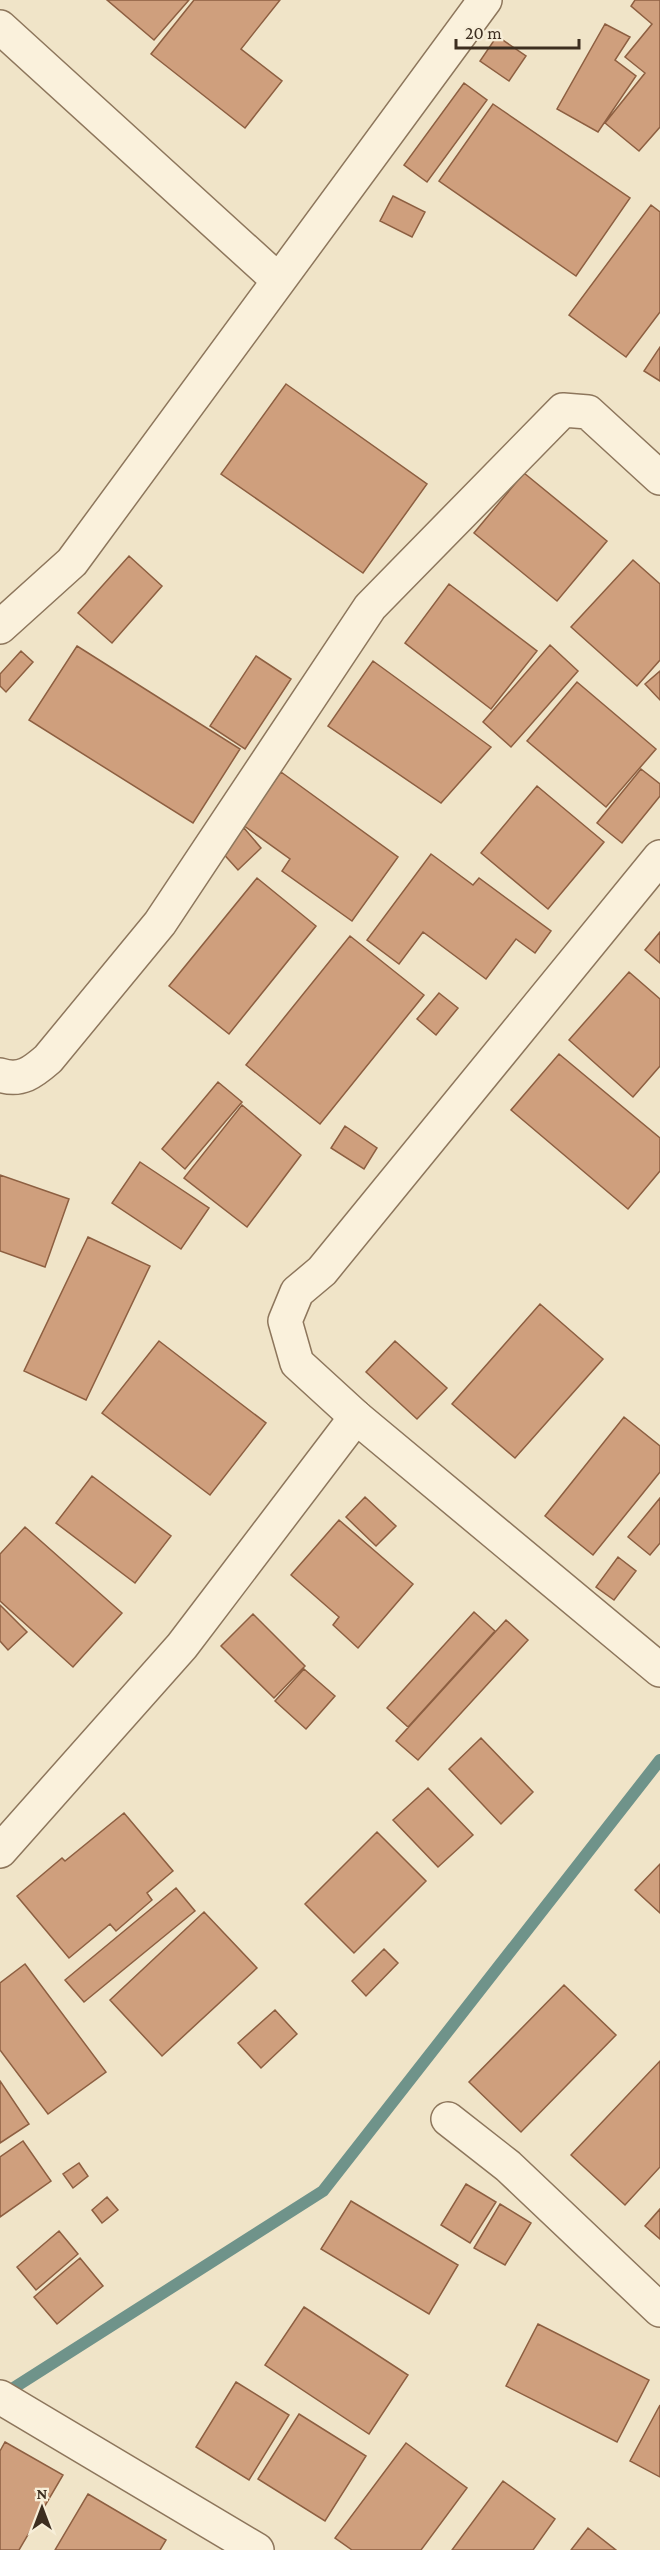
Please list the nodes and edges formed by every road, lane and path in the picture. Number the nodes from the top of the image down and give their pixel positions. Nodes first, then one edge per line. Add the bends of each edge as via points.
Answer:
1 (484, 0) edge
2 (0, 27) edge
3 (278, 280) junction
4 (660, 478) edge
5 (0, 627) edge
6 (660, 857) edge
7 (0, 1075) edge
8 (356, 1417) junction
9 (660, 1670) edge
10 (0, 1851) edge
11 (448, 2119) dead end
12 (660, 2310) edge
13 (0, 2397) edge
14 (258, 2550) edge

1 - 3 street
2 - 3 street
3 - 5 street via 72,562
4 - 7 street via 588,412 563,410 370,607 160,923 48,1059 30,1074 11,1079
6 - 8 street via 322,1270 297,1292 285,1322 297,1363
8 - 9 street
8 - 10 street via 182,1646
11 - 12 street via 508,2166
13 - 14 street

